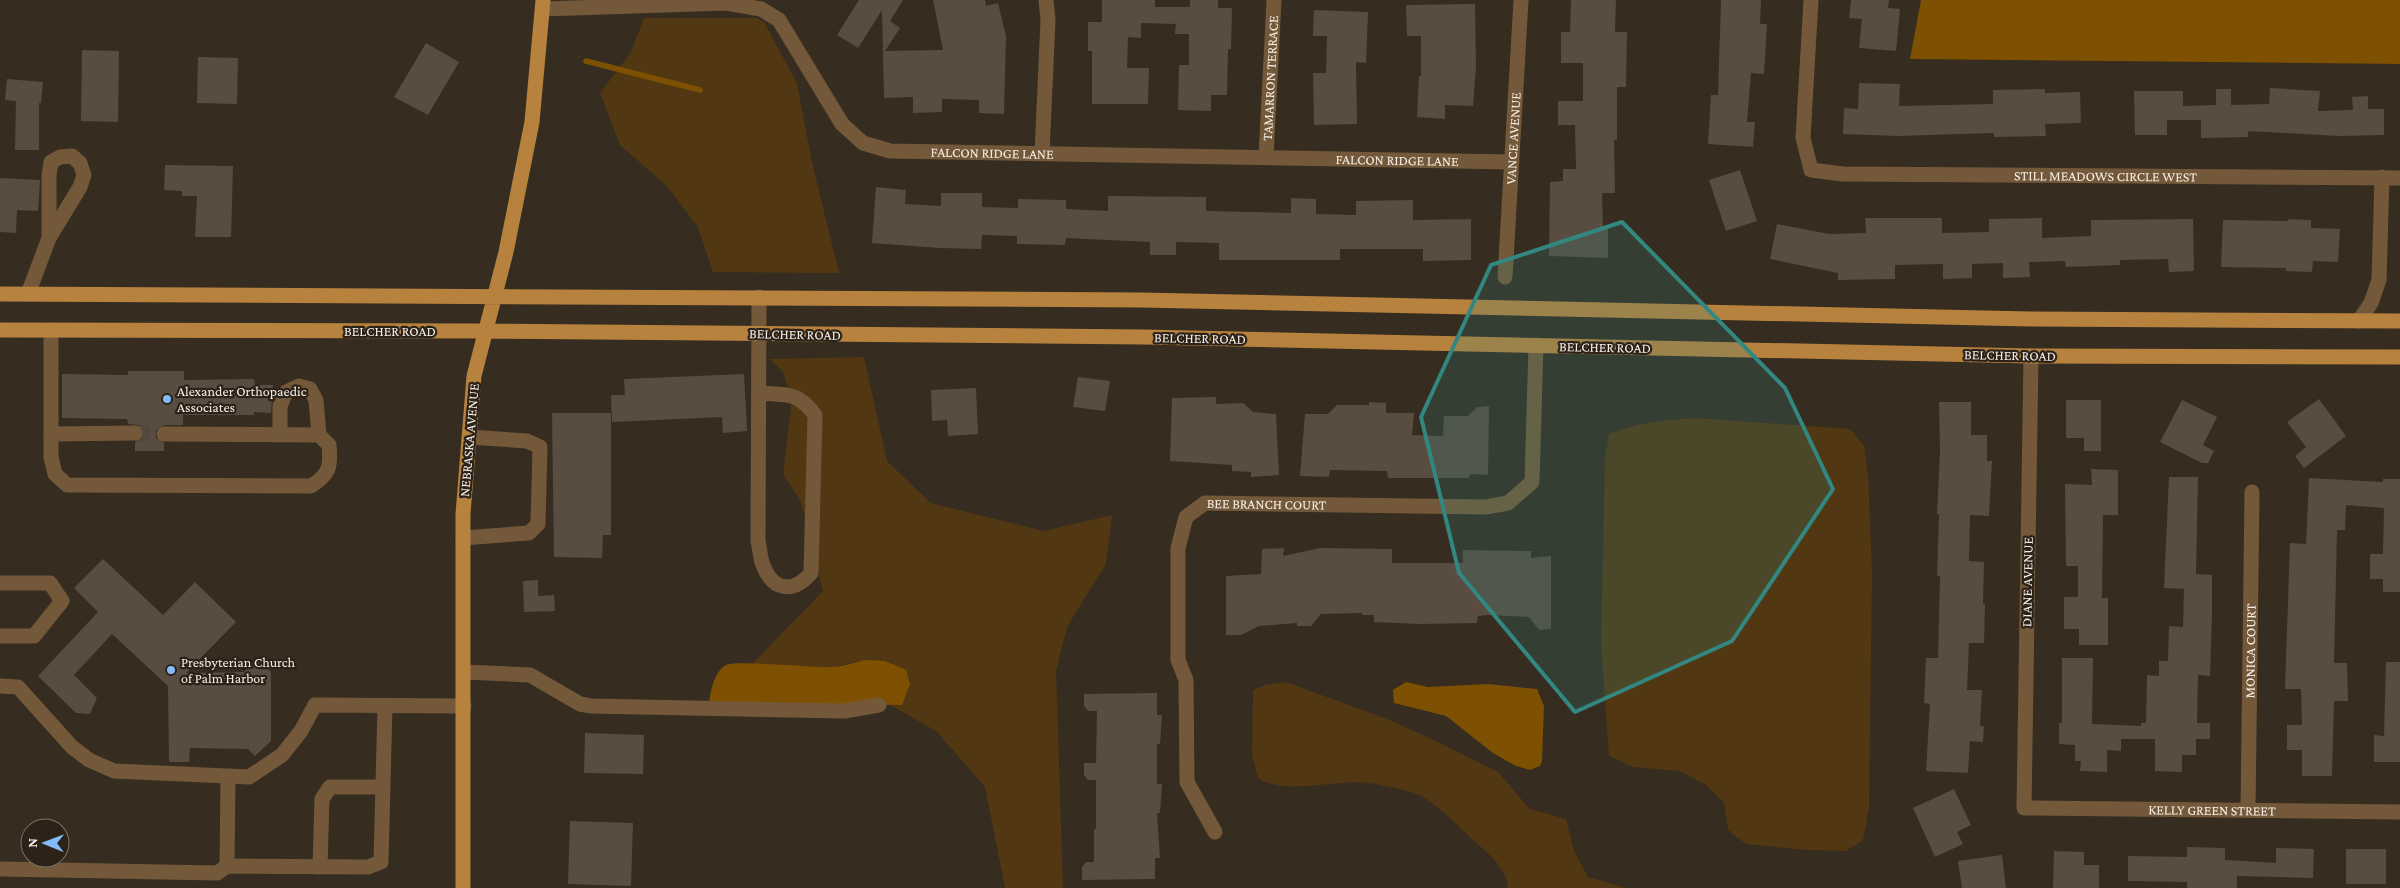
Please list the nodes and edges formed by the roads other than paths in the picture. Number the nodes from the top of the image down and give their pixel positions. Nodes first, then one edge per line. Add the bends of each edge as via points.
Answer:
1 (1046, 0) edge
2 (1274, 0) edge
3 (1521, 0) edge
4 (1811, 0) edge
5 (543, 4) edge
6 (1042, 153) junction
7 (1266, 157) junction
8 (1512, 162) junction
9 (2382, 178) junction
10 (2400, 178) edge
11 (49, 238) junction
12 (1505, 277) dead end
13 (0, 294) edge
14 (28, 294) junction
15 (494, 295) junction
16 (759, 297) junction
17 (2358, 321) junction
18 (2400, 321) edge
19 (0, 330) edge
20 (51, 330) junction
21 (485, 331) junction
22 (759, 333) junction
23 (1536, 345) junction
24 (2031, 356) junction
25 (2400, 357) edge
26 (758, 393) junction
27 (135, 433) tunnel mouth
28 (51, 434) junction
29 (164, 434) tunnel mouth
30 (280, 435) junction
31 (319, 435) junction
32 (469, 437) junction
33 (2252, 492) dead end
34 (463, 538) junction
35 (0, 583) edge
36 (0, 636) edge
37 (464, 672) junction
38 (0, 686) edge
39 (879, 705) dead end
40 (385, 706) junction
41 (464, 706) junction
42 (228, 776) junction
43 (383, 787) junction
44 (2024, 808) joint
45 (2248, 810) junction
46 (2400, 812) edge
47 (1215, 832) dead end
48 (227, 866) junction
49 (320, 867) junction
50 (0, 869) edge
51 (463, 888) edge

1 - 6 street via 1048,20
2 - 7 street, TAMARRON TERRACE
3 - 8 street, VANCE AVENUE
4 - 9 street, STILL MEADOWS CIRCLE WEST via 1803,138 1811,170 1843,174
5 - 6 street, FALCON RIDGE LANE via 726,3 761,9 779,20 842,124 863,143 890,151
5 - 15 main road, NEBRASKA AVENUE via 532,122
6 - 7 street, FALCON RIDGE LANE
7 - 8 street, FALCON RIDGE LANE
8 - 12 street, VANCE AVENUE
9 - 10 street, STILL MEADOWS CIRCLE WEST
9 - 17 street via 2380,280 2371,303
11 - 11 street via 84,175 80,163 72,156 60,156 51,162
11 - 14 street
13 - 14 main road
14 - 15 main road
15 - 16 main road
15 - 21 main road, NEBRASKA AVENUE
16 - 17 main road via 1142,300 2031,319
16 - 22 street
17 - 18 main road
19 - 20 main road, BELCHER ROAD
20 - 21 main road, BELCHER ROAD
20 - 28 street
21 - 22 main road, BELCHER ROAD
21 - 32 main road, NEBRASKA AVENUE via 474,376
22 - 23 main road, BELCHER ROAD
22 - 26 street
23 - 24 main road, BELCHER ROAD
23 - 47 street, BEE BRANCH COURT via 1532,482 1508,503 1486,507 1205,503 1186,517 1178,548 1178,660 1186,680 1187,782
24 - 25 main road, BELCHER ROAD
24 - 44 street, DIANE AVENUE
26 - 26 street via 758,541 762,564 771,580 781,586 792,587 803,583 812,573 816,414 805,401 795,396
27 - 28 street
28 - 31 street via 55,474 67,485 312,486 324,478 330,462 329,445
29 - 30 street
30 - 31 street
30 - 31 street via 280,406 286,392 299,386 310,389 316,400
32 - 34 main road, NEBRASKA AVENUE
32 - 34 street via 527,441 540,447 538,524 529,533
33 - 45 street, MONICA COURT
34 - 37 main road, NEBRASKA AVENUE
35 - 36 street via 50,583 62,601 34,636
37 - 39 street via 530,675 580,704 591,706 835,711
37 - 41 main road, NEBRASKA AVENUE
38 - 42 street via 18,687 72,747 89,760 114,771
40 - 41 street
40 - 42 street via 315,705 301,731 282,755 249,777
40 - 43 street
41 - 51 main road, NEBRASKA AVENUE
42 - 48 street
43 - 49 street via 330,787 322,798
43 - 49 street via 381,862 368,867
44 - 45 street, KELLY GREEN STREET
45 - 46 street, KELLY GREEN STREET
48 - 49 street
48 - 50 street via 218,873

